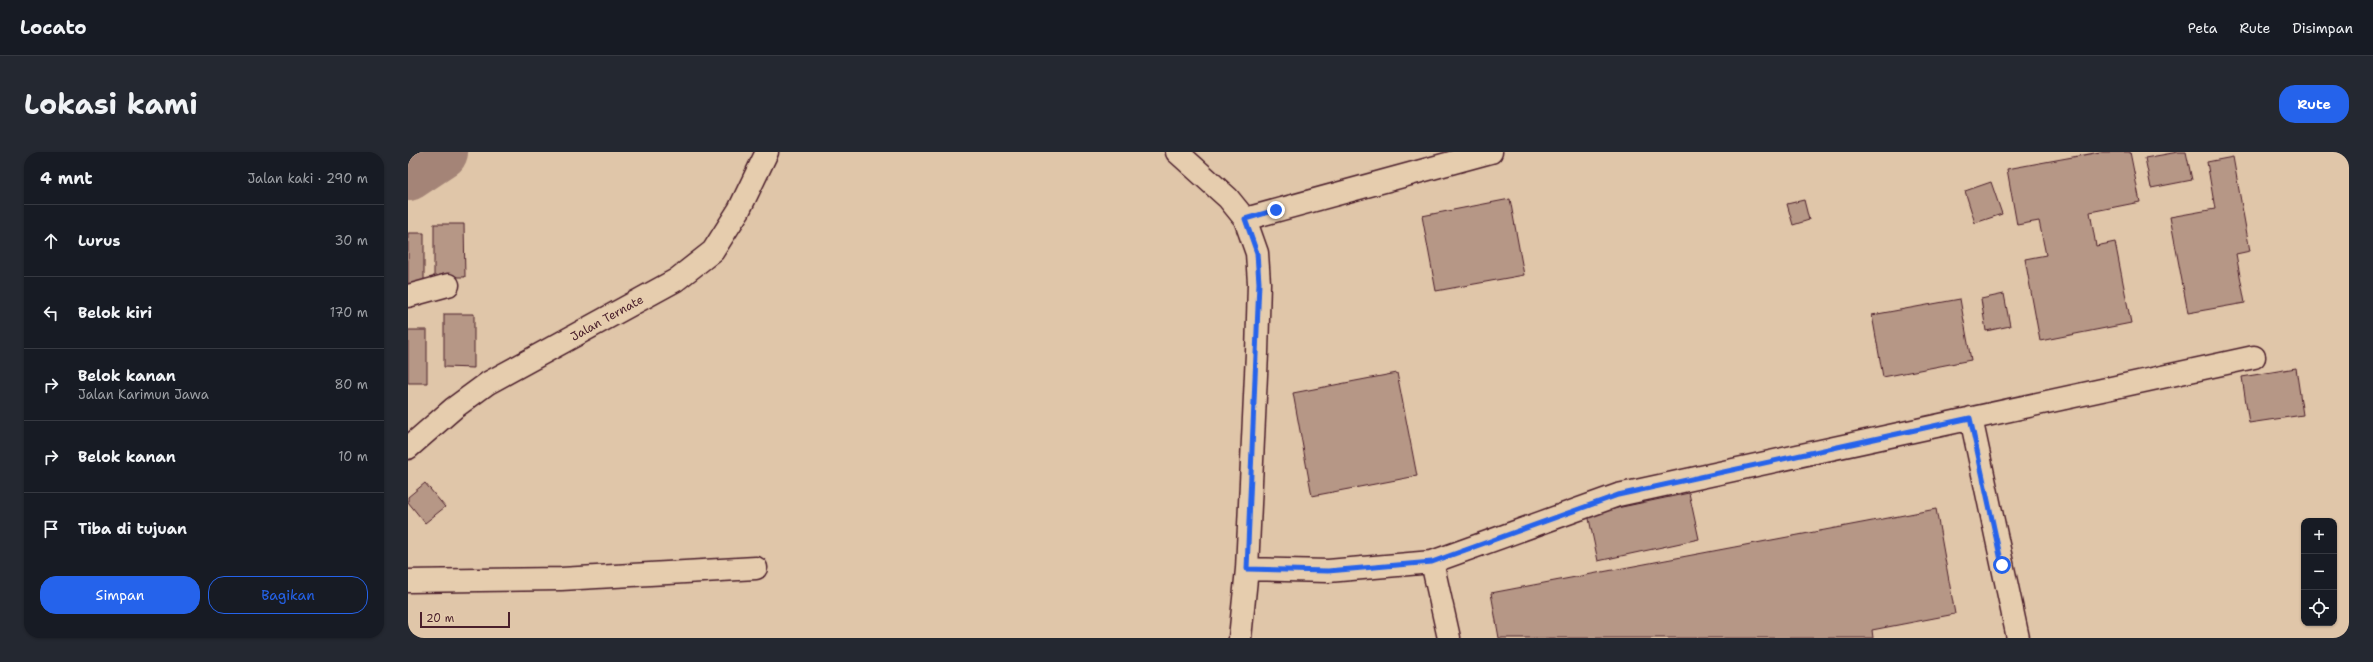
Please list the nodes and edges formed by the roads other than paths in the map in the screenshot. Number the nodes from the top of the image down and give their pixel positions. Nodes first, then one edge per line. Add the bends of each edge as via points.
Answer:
1 (767, 152) edge
2 (1177, 152) edge
3 (1491, 152) edge
4 (1245, 219) junction
5 (448, 286) dead end
6 (408, 296) edge
7 (2254, 357) dead end
8 (1970, 418) junction
9 (408, 448) edge
10 (1432, 562) junction
11 (756, 568) dead end
12 (1247, 569) junction
13 (408, 581) edge
14 (1240, 638) edge
15 (1449, 638) edge
16 (2018, 638) edge

1 - 9 street, Jalan Ternate via 739,210 713,251 676,280 488,383 454,408
2 - 4 street via 1228,198
3 - 4 street
4 - 12 street via 1257,253 1259,283
5 - 6 street
7 - 8 street
8 - 10 street via 1618,495
8 - 16 street
10 - 12 street via 1328,571
10 - 15 street
11 - 13 street via 561,579
12 - 14 street

